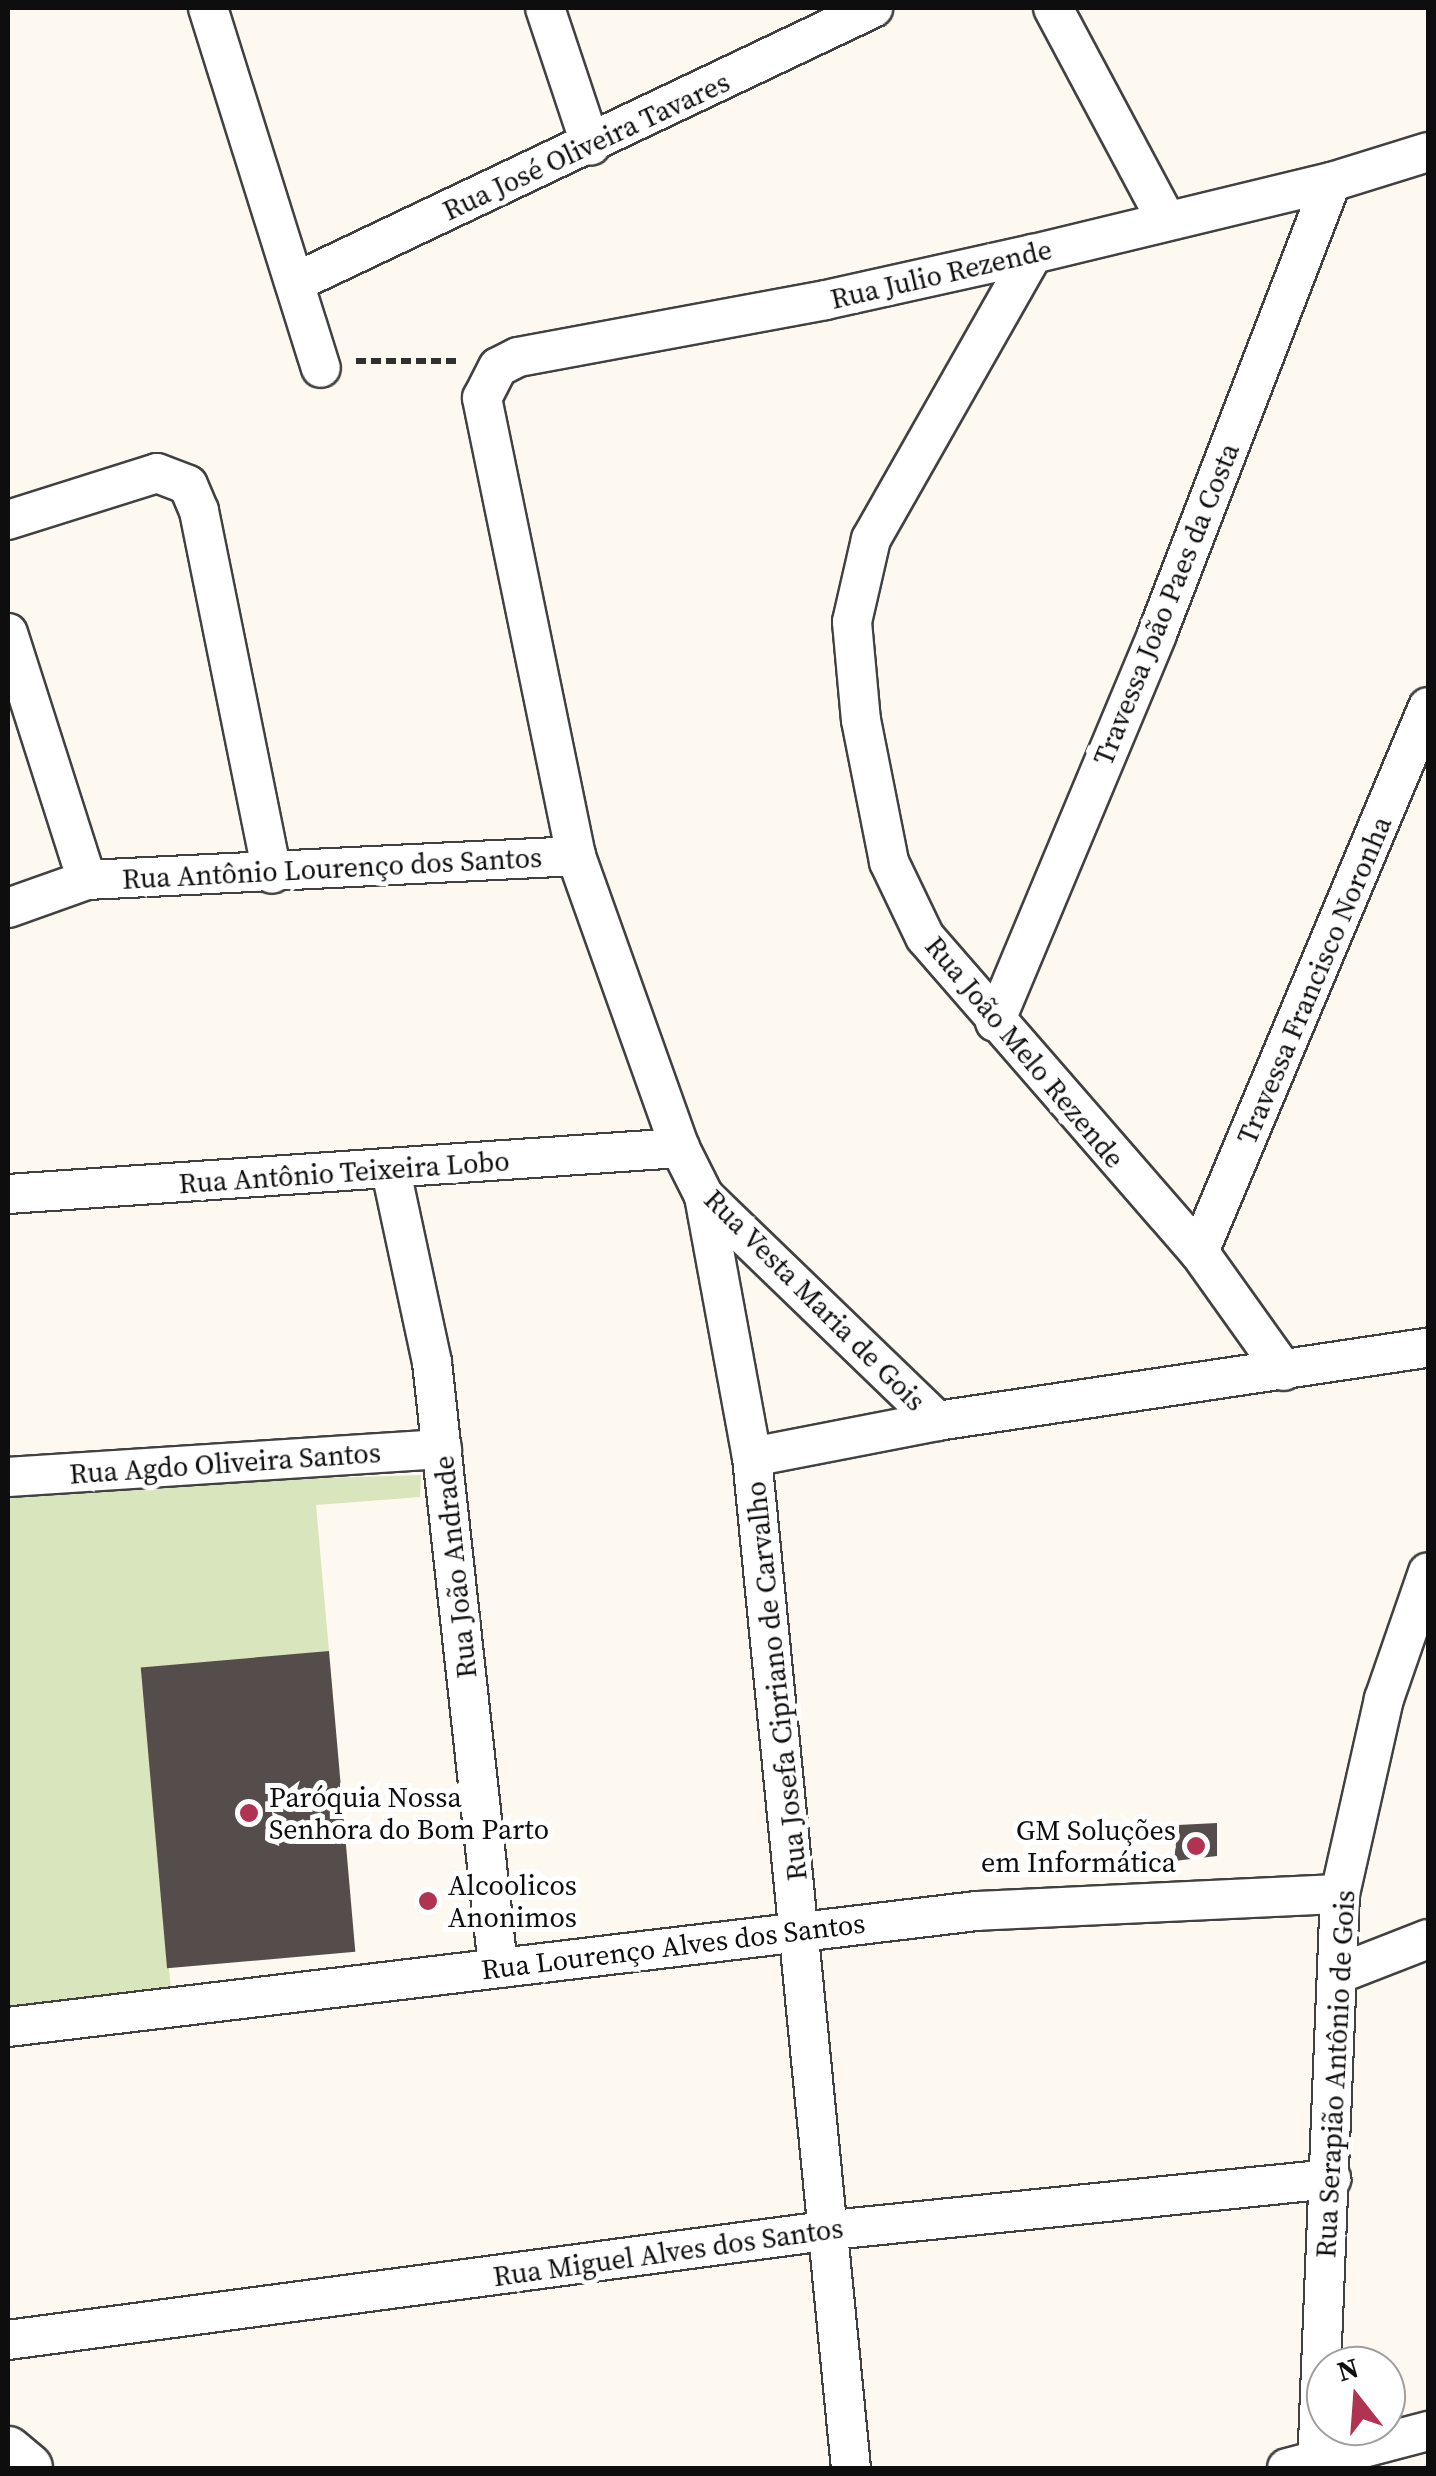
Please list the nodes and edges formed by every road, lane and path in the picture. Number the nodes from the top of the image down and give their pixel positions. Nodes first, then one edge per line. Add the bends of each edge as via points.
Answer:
1 (208, 8) edge
2 (544, 8) edge
3 (874, 8) edge
4 (1053, 8) edge
5 (591, 146) junction
6 (1428, 152) edge
7 (1331, 182) junction
8 (1166, 220) junction
9 (1033, 254) junction
10 (296, 282) junction
11 (506, 361) junction
12 (320, 364) joint
13 (8, 520) edge
14 (8, 633) edge
15 (1428, 707) edge
16 (576, 856) junction
17 (272, 874) junction
18 (87, 880) junction
19 (8, 908) edge
20 (995, 1022) junction
21 (680, 1148) junction
22 (391, 1171) junction
23 (8, 1194) edge
24 (704, 1196) junction
25 (1198, 1252) junction
26 (1428, 1348) edge
27 (1284, 1371) junction
28 (938, 1421) junction
29 (442, 1449) junction
30 (752, 1458) junction
31 (8, 1476) edge
32 (1428, 1572) edge
33 (1340, 1894) junction
34 (802, 1930) junction
35 (1428, 1940) edge
36 (498, 1967) junction
37 (1341, 1972) junction
38 (8, 2027) edge
39 (1331, 2179) junction
40 (832, 2230) junction
41 (8, 2340) edge
42 (1428, 2430) edge
43 (8, 2450) edge
44 (1307, 2467) edge
45 (28, 2468) edge
46 (851, 2468) edge

1 - 10 street
2 - 5 street
3 - 5 street, Rua José Oliveira Tavares
4 - 8 street
5 - 10 street, Rua José Oliveira Tavares
6 - 7 street, Rua Julio Rezende
7 - 8 street, Rua Julio Rezende
7 - 20 street, Travessa João Paes da Costa via 1157,634
8 - 9 street, Rua Julio Rezende
9 - 11 street, Rua Julio Rezende
9 - 20 street, Rua João Melo Rezende via 871,539 852,622 861,720 889,862 925,937
10 - 12 street
11 - 12 path
11 - 16 street, Rua Vesta Maria de Gois via 484,386 483,411
13 - 17 street via 157,472 180,478 196,496
14 - 18 street
15 - 25 street, Travessa Francisco Noronha
16 - 17 street, Rua Antônio Lourenço dos Santos
16 - 21 street, Rua Vesta Maria de Gois
17 - 18 street, Rua Antônio Lourenço dos Santos
18 - 19 street, Rua Antônio Lourenço dos Santos
20 - 25 street, Rua João Melo Rezende
21 - 22 street, Rua Antônio Teixeira Lobo
21 - 24 street, Rua Vesta Maria de Gois
22 - 23 street, Rua Antônio Teixeira Lobo
22 - 29 street, Rua João Andrade via 432,1362
24 - 28 street, Rua Vesta Maria de Gois
24 - 30 street, Rua Josefa Cipriano de Carvalho
25 - 27 street, Rua João Melo Rezende
26 - 27 street, Rua Vesta Maria de Gois
27 - 28 street, Rua Vesta Maria de Gois
28 - 30 street
29 - 31 street, Rua Agdo Oliveira Santos
29 - 36 street, Rua João Andrade
30 - 34 street, Rua Josefa Cipriano de Carvalho
32 - 33 street, Rua Serapião Antônio de Gois via 1384,1699
33 - 34 street, Rua Lourenço Alves dos Santos via 976,1911
33 - 37 street, Rua Serapião Antônio de Gois
34 - 36 street, Rua Lourenço Alves dos Santos
34 - 40 street, Rua Josefa Cipriano de Carvalho
35 - 37 street
36 - 38 street, Rua Lourenço Alves dos Santos
37 - 39 street, Rua Serapião Antônio de Gois
39 - 40 street, Rua Miguel Alves dos Santos
39 - 44 street, Rua Serapião Antônio de Gois
40 - 41 street, Rua Miguel Alves dos Santos
40 - 46 street, Rua Josefa Cipriano de Carvalho
42 - 44 street
43 - 45 street

